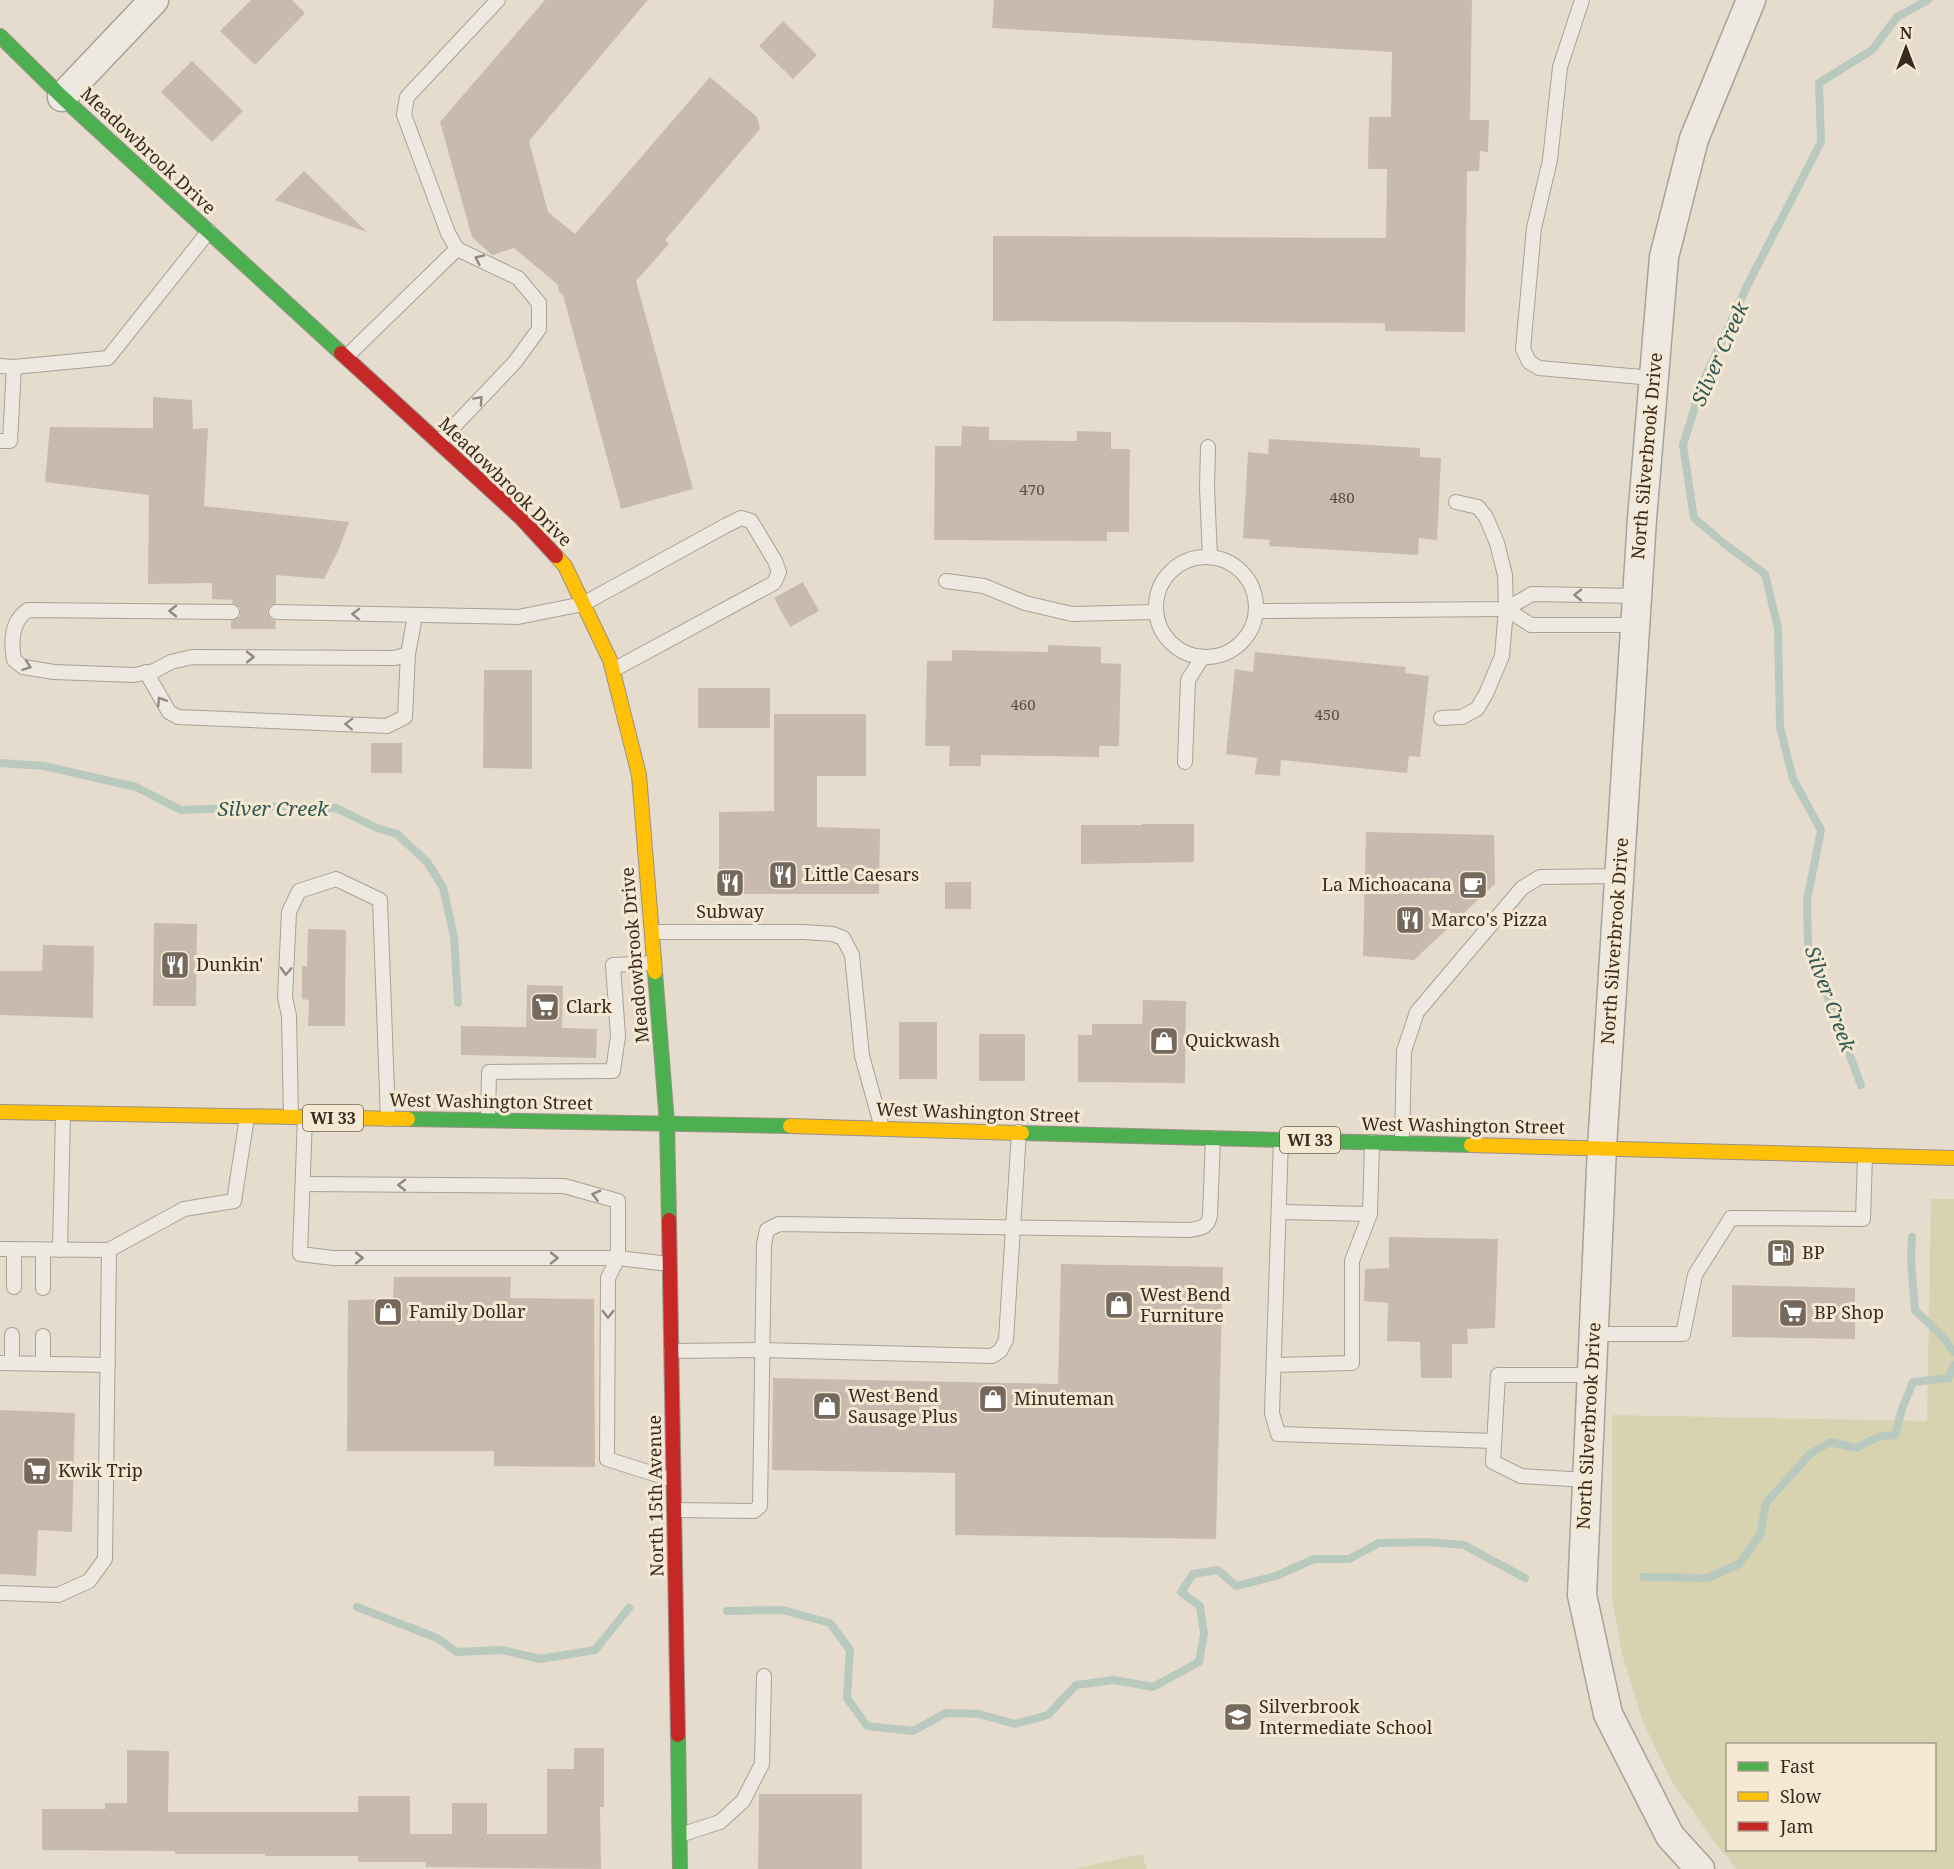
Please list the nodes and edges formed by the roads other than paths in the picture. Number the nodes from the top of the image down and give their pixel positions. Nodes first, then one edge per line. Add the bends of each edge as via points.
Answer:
1 (154, 0) edge
2 (498, 0) edge
3 (1582, 0) edge
4 (1751, 0) edge
5 (0, 36) edge
6 (62, 97) junction
7 (208, 231) junction
8 (457, 249) junction
9 (346, 357) junction
10 (7, 367) edge
11 (1653, 378) junction
12 (5, 441) edge
13 (439, 442) junction
14 (1208, 447) dead end
15 (1456, 502) dead end
16 (1210, 557) junction
17 (946, 581) dead end
18 (1637, 596) junction
19 (583, 603) junction
20 (1506, 609) junction
21 (1257, 611) junction
22 (232, 612) dead end
23 (276, 612) dead end
24 (1155, 612) junction
25 (415, 616) junction
26 (1635, 625) junction
27 (408, 654) junction
28 (1202, 658) junction
29 (612, 670) junction
30 (146, 672) junction
31 (1441, 718) dead end
32 (1185, 762) dead end
33 (1619, 876) junction
34 (652, 932) junction
35 (654, 963) junction
36 (0, 1112) edge
37 (63, 1113) junction
38 (247, 1116) junction
39 (291, 1117) junction
40 (305, 1117) junction
41 (388, 1119) junction
42 (488, 1120) junction
43 (667, 1123) junction
44 (882, 1128) junction
45 (1019, 1132) junction
46 (1213, 1138) junction
47 (1281, 1139) junction
48 (1372, 1142) junction
49 (1402, 1143) junction
50 (1602, 1148) junction
51 (1865, 1156) junction
52 (1954, 1158) edge
53 (303, 1184) junction
54 (1279, 1212) junction
55 (1370, 1214) junction
56 (1013, 1228) junction
57 (7, 1249) edge
58 (42, 1250) junction
59 (60, 1250) junction
60 (109, 1250) junction
61 (618, 1258) junction
62 (669, 1264) junction
63 (14, 1287) dead end
64 (42, 1288) dead end
65 (1593, 1334) junction
66 (12, 1335) dead end
67 (42, 1336) dead end
68 (671, 1350) junction
69 (762, 1350) junction
70 (6, 1363) edge
71 (42, 1364) junction
72 (108, 1365) junction
73 (1274, 1365) junction
74 (1591, 1375) junction
75 (1494, 1441) junction
76 (673, 1480) junction
77 (1587, 1480) junction
78 (674, 1510) junction
79 (0, 1593) edge
80 (764, 1677) dead end
81 (680, 1835) junction
82 (680, 1869) edge
83 (1700, 1869) edge

1 - 6 street
2 - 8 lane via 407,98 404,115
3 - 11 lane via 1560,67 1550,160 1534,228 1523,349 1529,362 1539,368
4 - 11 street, North Silverbrook Drive via 1694,139 1666,246
5 - 6 street, Meadowbrook Drive
6 - 7 street, Meadowbrook Drive
7 - 9 street, Meadowbrook Drive
7 - 10 lane via 108,358
8 - 9 lane
13 -> 8 lane via 515,362 539,329 539,303 518,278
9 - 13 street, Meadowbrook Drive
10 - 12 lane
11 - 18 street, North Silverbrook Drive
13 - 19 street, Meadowbrook Drive via 521,518 565,566
14 - 16 lane
15 - 20 lane via 1478,507 1486,517 1505,575
16 - 21 lane via 1229,562 1245,574 1254,591
16 - 24 lane via 1192,558 1164,578
17 - 24 lane via 984,586 1025,603 1072,614
18 -> 20 lane via 1532,594
18 - 26 street, North Silverbrook Drive
19 - 25 lane via 518,617
19 - 29 street, Meadowbrook Drive
19 - 29 lane via 741,518 751,521 775,561 779,572 774,583
20 - 21 lane
20 - 26 lane via 1531,625
20 - 31 lane via 1502,656 1486,694 1477,709 1462,717
21 - 28 lane via 1245,640 1218,657
22 -> 30 lane via 41,609 28,610 16,623 11,643 14,660 23,668 134,675
25 -> 23 lane
24 - 28 lane via 1170,643 1185,654
25 - 27 lane
26 - 33 street, North Silverbrook Drive
30 -> 27 lane via 192,657 395,658
27 -> 30 lane via 405,717 387,726 178,717 168,712
28 - 32 lane via 1188,680
29 - 34 street, Meadowbrook Drive via 639,775
33 - 49 lane via 1540,877 1522,888 1416,1012 1404,1051
33 - 50 street, North Silverbrook Drive
34 - 35 street, Meadowbrook Drive
34 - 44 lane via 803,932 843,938 852,955 862,1056
35 - 42 lane via 613,965 618,1036 613,1071 489,1072
35 - 43 street, Meadowbrook Drive
36 - 37 street, West Washington Street / WI 33
37 - 38 street, West Washington Street / WI 33
37 - 59 lane
38 - 39 street, West Washington Street / WI 33
38 - 60 lane via 234,1202 184,1209
39 - 40 street, West Washington Street / WI 33
41 -> 39 lane via 380,900 336,879 299,891 289,912 285,997 289,1016
40 - 41 street, West Washington Street / WI 33
40 - 53 lane
41 - 42 street, West Washington Street / WI 33
42 - 43 street, West Washington Street / WI 33
43 - 44 street, West Washington Street / WI 33
43 - 62 street, North 15th Avenue
44 - 45 street, West Washington Street / WI 33
45 - 46 street, West Washington Street / WI 33
45 - 56 lane
46 - 47 street, West Washington Street / WI 33
46 - 56 lane via 1210,1215 1204,1228
47 - 48 street, West Washington Street / WI 33
47 - 54 lane
48 - 49 street, West Washington Street / WI 33
48 - 55 lane
49 - 50 street, West Washington Street / WI 33
50 - 51 street, West Washington Street / WI 33
50 - 65 street, North Silverbrook Drive
51 - 52 street, West Washington Street / WI 33
51 - 65 lane via 1863,1219 1731,1218 1695,1275 1683,1334
61 -> 53 lane via 618,1201 564,1186
53 -> 61 lane via 300,1254 333,1258
54 - 55 lane
54 - 73 lane
55 - 73 lane via 1352,1261 1352,1363
56 - 69 lane via 1006,1340 992,1356
56 - 69 lane via 778,1224 767,1230 764,1244
57 - 58 lane
57 - 63 lane
58 - 59 lane
58 - 64 lane
59 - 60 lane
60 - 72 lane
61 - 62 lane
61 -> 76 lane via 608,1278 607,1459
62 - 68 street, North 15th Avenue
65 - 74 street, North Silverbrook Drive
66 - 70 lane
67 - 71 lane
68 - 69 lane
68 - 76 street, North 15th Avenue
69 - 78 lane via 760,1506 754,1511
70 - 71 lane
71 - 72 lane
72 - 79 lane via 105,1559 89,1581 58,1594
73 - 75 lane via 1272,1413 1278,1434
74 - 75 lane via 1498,1375
74 - 77 street, North Silverbrook Drive
75 - 77 lane via 1493,1462 1521,1476
76 - 78 street, North 15th Avenue
77 - 83 street, North Silverbrook Drive via 1582,1595 1608,1714 1670,1836
78 - 81 street, North 15th Avenue
80 - 81 lane via 762,1764 758,1773 743,1801 720,1822
81 - 82 street, North 15th Avenue

